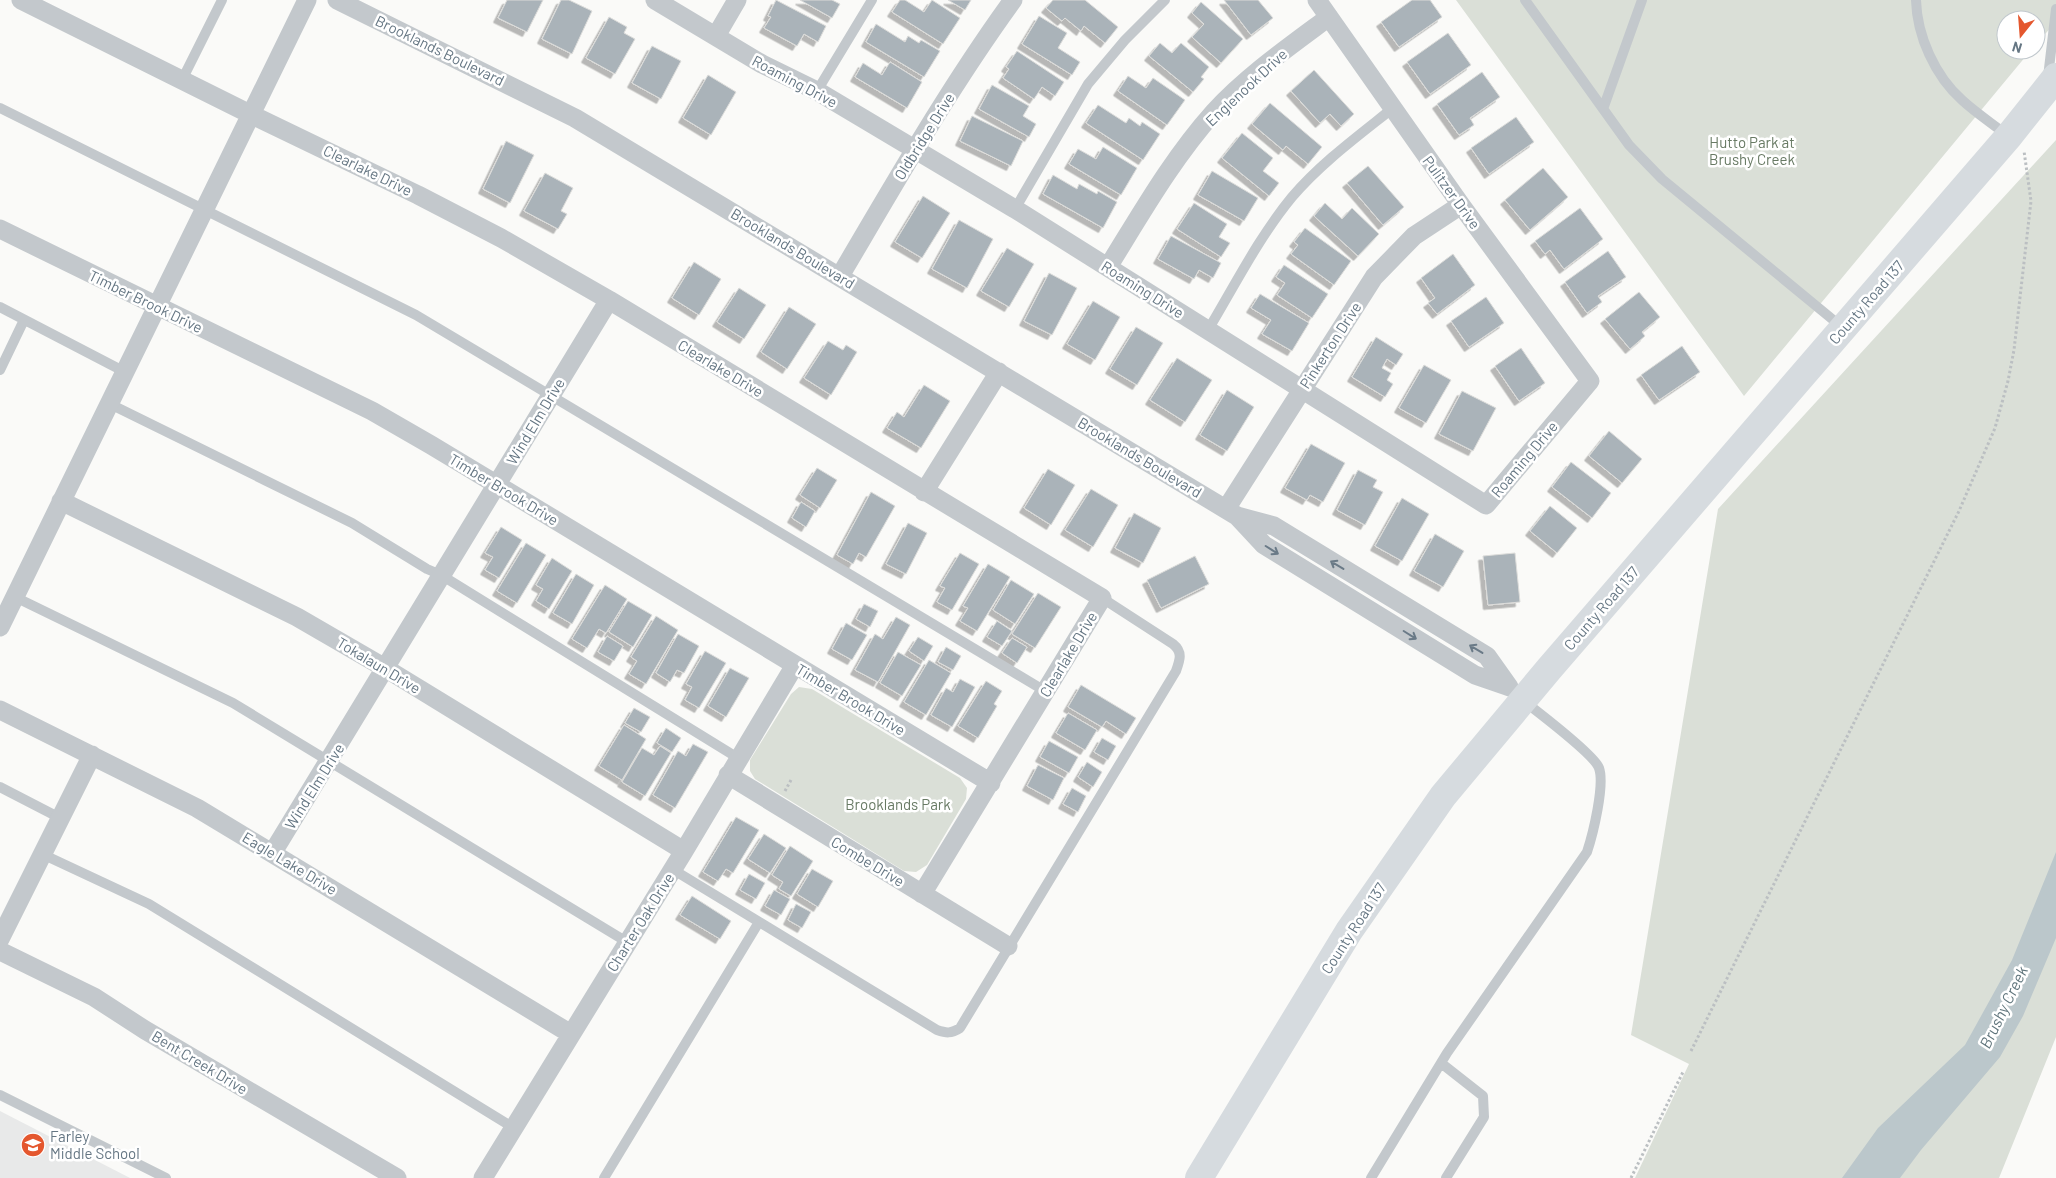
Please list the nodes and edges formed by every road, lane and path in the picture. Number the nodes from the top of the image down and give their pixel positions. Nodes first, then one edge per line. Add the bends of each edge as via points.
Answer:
1 (22, 0) edge
2 (222, 0) edge
3 (307, 0) edge
4 (337, 0) edge
5 (655, 0) edge
6 (737, 0) edge
7 (872, 0) edge
8 (1013, 0) edge
9 (1164, 0) edge
10 (1317, 0) edge
11 (1525, 0) edge
12 (1642, 0) edge
13 (1916, 0) edge
14 (2056, 9) edge
15 (1329, 16) junction
16 (716, 36) junction
17 (182, 80) junction
18 (2052, 83) edge
19 (817, 91) junction
20 (0, 108) edge
21 (1393, 108) junction
22 (1603, 109) junction
23 (250, 114) junction
24 (2015, 130) junction
25 (915, 150) junction
26 (1461, 205) junction
27 (203, 209) junction
28 (1015, 209) junction
29 (0, 229) edge
30 (1108, 267) junction
31 (840, 276) junction
32 (609, 300) junction
33 (156, 306) junction
34 (0, 307) edge
35 (24, 320) junction
36 (1844, 329) junction
37 (1208, 330) junction
38 (0, 370) edge
39 (125, 372) junction
40 (999, 372) junction
41 (1590, 381) joint
42 (1302, 389) junction
43 (551, 395) junction
44 (110, 404) junction
45 (498, 485) junction
46 (924, 492) junction
47 (61, 501) junction
48 (1232, 513) junction
49 (441, 574) junction
50 (15, 597) junction
51 (1102, 598) junction
52 (0, 627) edge
53 (795, 665) junction
54 (384, 668) junction
55 (1045, 692) junction
56 (1516, 693) junction
57 (0, 710) edge
58 (92, 755) junction
59 (738, 758) junction
60 (329, 762) junction
61 (728, 775) junction
62 (791, 780) dead end
63 (990, 783) junction
64 (0, 787) edge
65 (784, 791) dead end
66 (60, 818) junction
67 (684, 851) junction
68 (273, 852) junction
69 (42, 854) junction
70 (672, 869) junction
71 (922, 894) junction
72 (759, 922) junction
73 (0, 939) edge
74 (628, 942) junction
75 (1008, 946) junction
76 (0, 951) edge
77 (571, 1034) junction
78 (1691, 1051) dead end
79 (1441, 1062) junction
80 (1683, 1072) dead end
81 (0, 1095) edge
82 (514, 1128) junction
83 (1204, 1176) edge
84 (166, 1178) edge
85 (397, 1178) edge
86 (483, 1178) edge
87 (604, 1178) edge
88 (1371, 1178) edge
89 (1446, 1178) edge
90 (1631, 1178) edge

1 - 17 street, Clearlake Drive
2 - 17 lane
3 - 23 street
4 - 31 street, Brooklands Boulevard via 576,118
5 - 16 street, Roaming Drive
6 - 16 street
7 - 19 lane
8 - 25 street, Oldbridge Drive via 982,42
9 - 28 lane via 1088,84
10 - 15 street, Pulitzer Drive
11 - 22 lane
12 - 22 lane
13 - 24 lane via 1924,44 1941,76 1961,100
14 - 18 lane
15 - 21 street, Pulitzer Drive
15 - 30 street, Englenook Drive via 1266,64 1215,111 1174,161
16 - 19 street, Roaming Drive via 762,64
17 - 23 street, Clearlake Drive
18 - 24 street, County Road 137
19 - 25 street, Roaming Drive
20 - 27 lane
21 - 26 street, Pulitzer Drive
21 - 37 lane via 1329,160 1293,196 1264,236
22 - 36 lane via 1629,145 1662,179
23 - 27 street
23 - 32 street, Clearlake Drive via 435,203
24 - 36 street, County Road 137
24 - 78 path via 2031,201 2014,350 1995,428 1954,520
25 - 28 street, Roaming Drive
25 - 31 street, Oldbridge Drive
26 - 41 street, Pulitzer Drive
26 - 42 street, Pinkerton Drive via 1414,236 1374,277
27 - 33 street
27 - 43 lane via 416,316
28 - 30 street, Roaming Drive
29 - 33 street, Timber Brook Drive
30 - 37 street, Roaming Drive
31 - 40 street, Brooklands Boulevard
32 - 43 street, Wind Elm Drive
32 - 46 street, Clearlake Drive
33 - 39 street
33 - 45 street, Timber Brook Drive via 372,412
34 - 35 lane
35 - 38 lane
35 - 39 lane
36 - 56 street, County Road 137 via 1556,661
37 - 42 street, Roaming Drive
39 - 44 street
40 - 46 street
40 - 48 street, Brooklands Boulevard
41 - 42 street, Roaming Drive via 1486,505
42 - 48 street, Pinkerton Drive
43 - 45 street, Wind Elm Drive
43 - 55 lane
44 - 47 street
44 - 49 lane via 352,523 427,569
45 - 49 street, Wind Elm Drive
45 - 53 street, Timber Brook Drive
46 - 51 street, Clearlake Drive
47 - 50 street
47 - 54 street, Tokalaun Drive via 297,617
48 - 56 street, Brooklands Boulevard via 1264,545 1475,675
49 - 54 street, Wind Elm Drive
49 - 59 lane
50 - 52 street
50 - 60 lane via 233,703
51 - 55 street, Clearlake Drive
51 - 75 lane via 1178,648 1180,662
53 - 59 street, Charter Oak Drive
53 - 63 street, Timber Brook Drive
54 - 60 street, Wind Elm Drive
54 - 67 street, Tokalaun Drive
55 - 63 street, Clearlake Drive
56 - 79 lane via 1599,767 1594,832 1587,852
56 - 83 street, County Road 137 via 1349,931
57 - 58 street, Eagle Lake Drive
58 - 66 street
58 - 68 street, Eagle Lake Drive via 173,794
59 - 61 street, Charter Oak Drive
60 - 68 street, Wind Elm Drive
60 - 74 lane
61 - 67 street, Charter Oak Drive
61 - 71 street, Combe Drive
62 - 65 path
63 - 71 street, Clearlake Drive
64 - 66 lane
66 - 69 street
67 - 70 street, Charter Oak Drive
68 - 77 street, Eagle Lake Drive
69 - 73 street
69 - 82 lane via 149,904
70 - 72 lane
70 - 74 street, Charter Oak Drive
71 - 75 street, Combe Drive
72 - 75 lane via 937,1030 947,1033 960,1028
72 - 87 lane
74 - 77 street, Charter Oak Drive
76 - 85 street, Bent Creek Drive via 94,997
77 - 82 street, Charter Oak Drive
79 - 88 lane
79 - 89 lane via 1483,1096 1484,1117
80 - 90 path
81 - 84 lane
82 - 86 street, Charter Oak Drive

